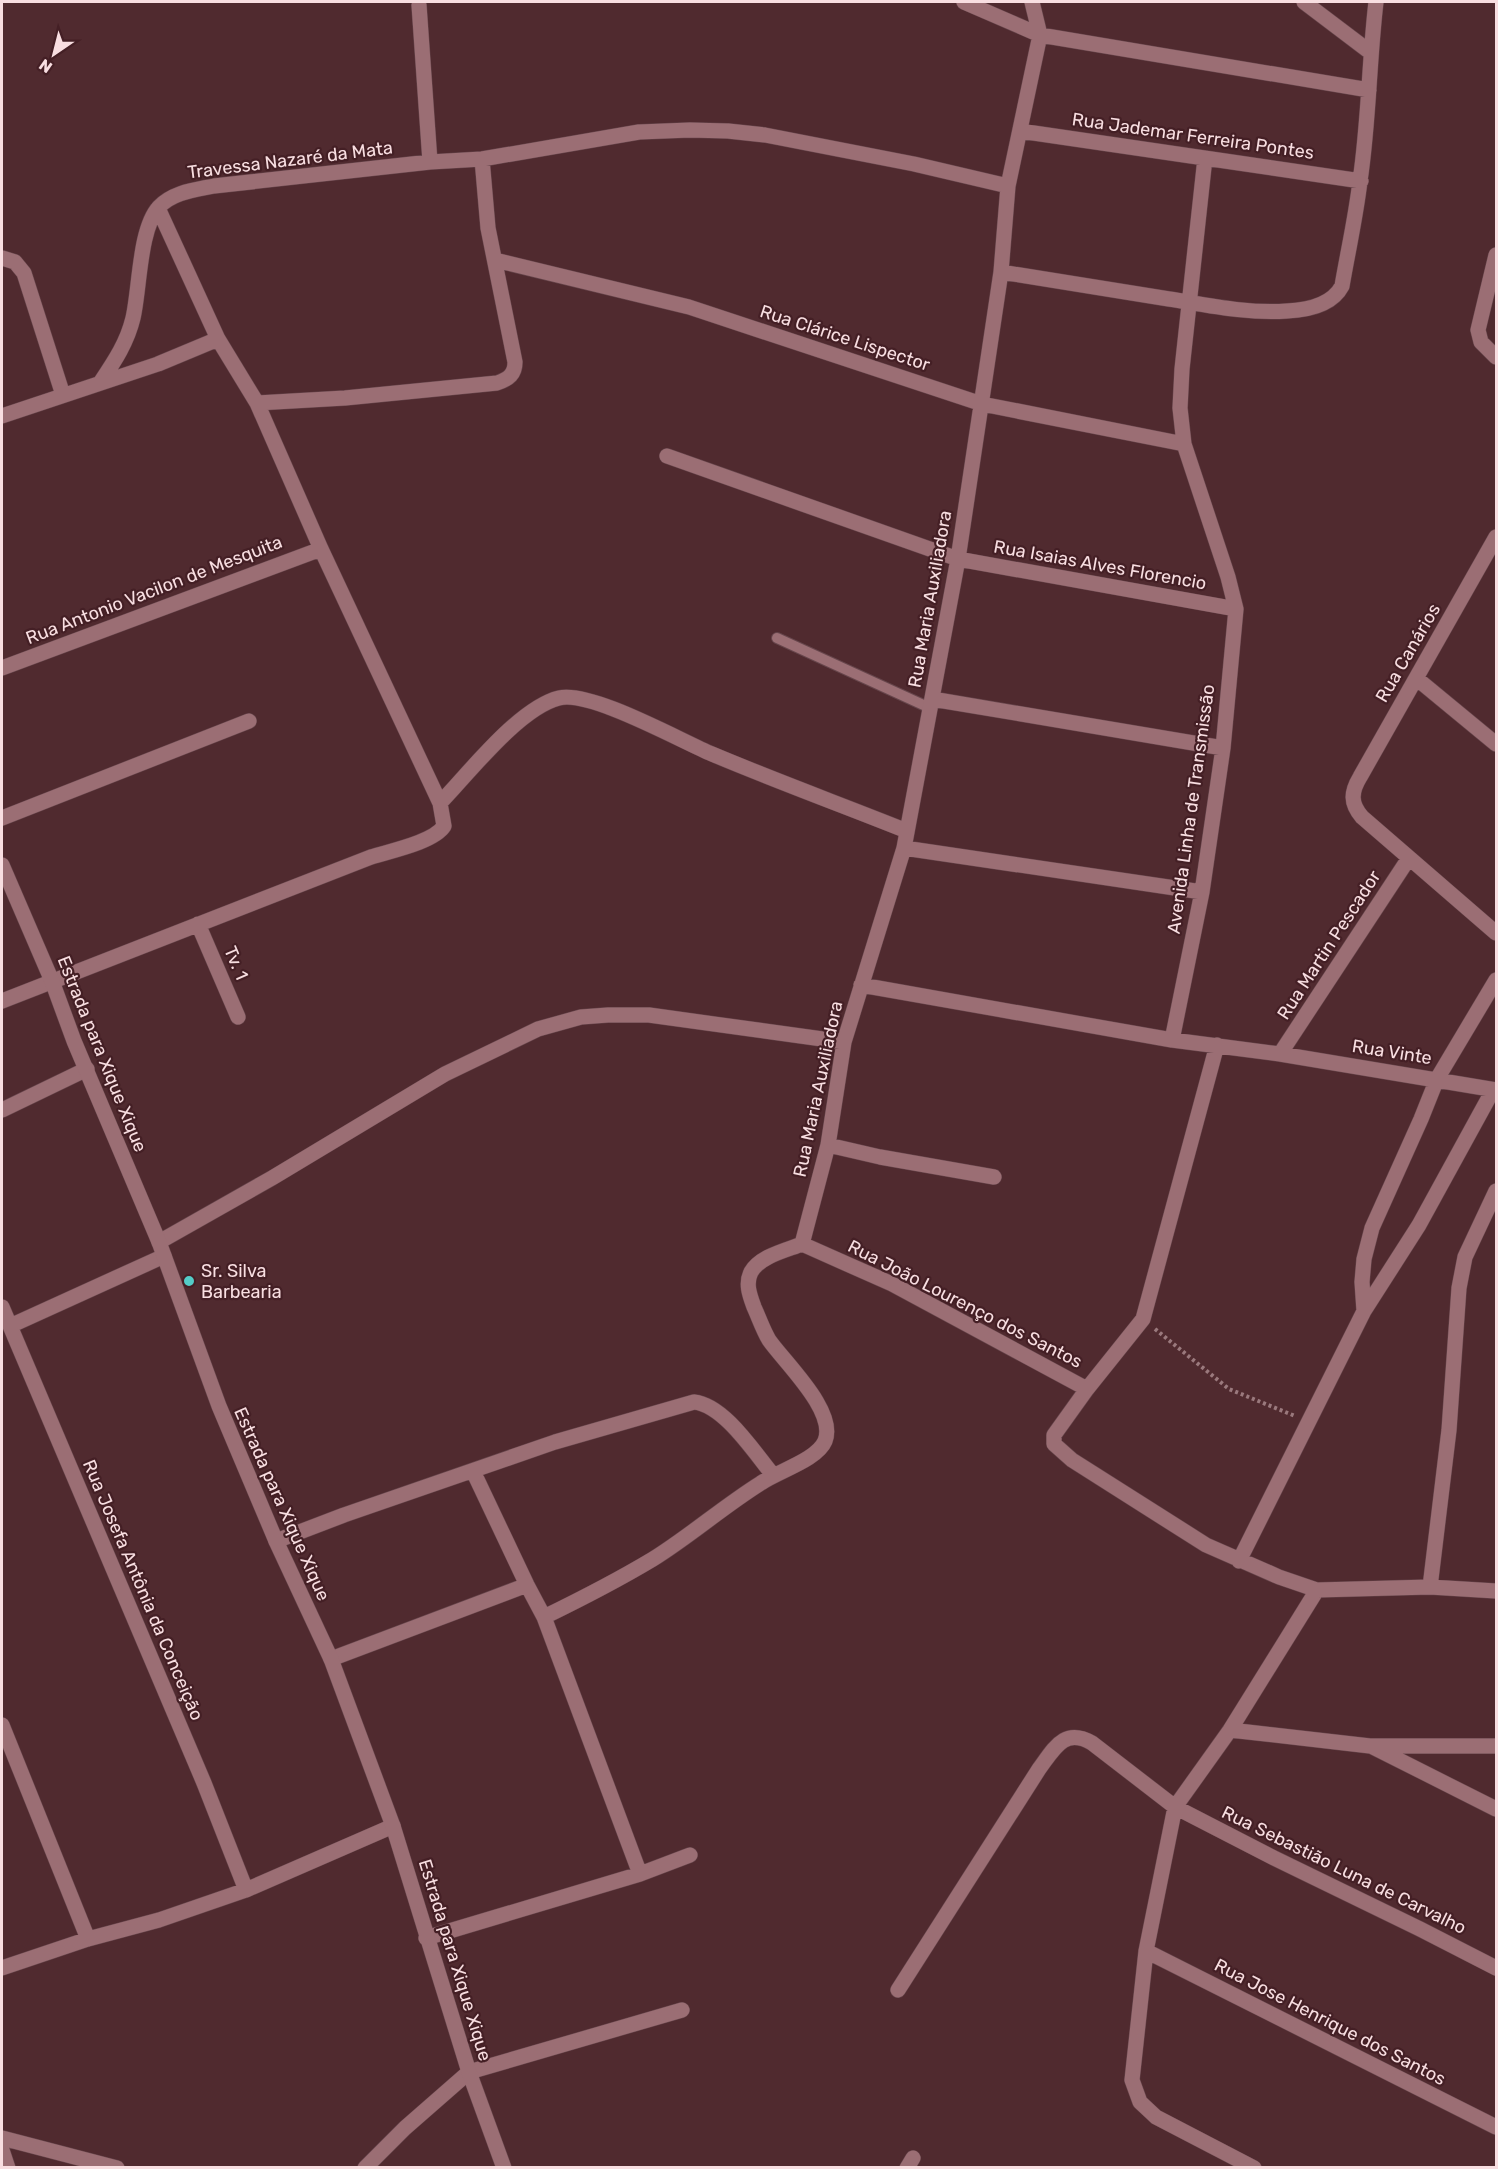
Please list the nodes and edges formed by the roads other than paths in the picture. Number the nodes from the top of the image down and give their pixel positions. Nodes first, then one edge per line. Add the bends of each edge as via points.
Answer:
1 (964, 2) edge
2 (1032, 2) edge
3 (1304, 2) edge
4 (1376, 2) edge
5 (419, 5) dead end
6 (1040, 35) junction
7 (1370, 52) junction
8 (1369, 90) junction
9 (1020, 131) junction
10 (1205, 158) junction
11 (482, 159) junction
12 (430, 162) junction
13 (1360, 181) junction
14 (1008, 186) junction
15 (158, 208) junction
16 (1497, 255) edge
17 (2, 258) edge
18 (495, 260) junction
19 (1001, 272) junction
20 (1191, 303) junction
21 (218, 339) junction
22 (1497, 357) edge
23 (100, 382) junction
24 (63, 395) junction
25 (257, 403) junction
26 (982, 404) junction
27 (2, 416) edge
28 (1184, 444) junction
29 (667, 456) dead end
30 (1494, 546) edge
31 (321, 549) junction
32 (958, 559) junction
33 (1236, 609) junction
34 (777, 638) dead end
35 (2, 668) edge
36 (1416, 678) junction
37 (931, 703) junction
38 (249, 722) dead end
39 (1497, 744) edge
40 (1223, 748) junction
41 (440, 803) junction
42 (2, 818) edge
43 (907, 831) junction
44 (904, 848) junction
45 (1409, 858) junction
46 (2, 865) edge
47 (1202, 892) junction
48 (198, 924) junction
49 (1497, 933) edge
50 (1497, 980) edge
51 (51, 981) junction
52 (861, 985) junction
53 (2, 1001) edge
54 (238, 1017) dead end
55 (1172, 1040) junction
56 (844, 1042) junction
57 (1217, 1044) junction
58 (1280, 1054) junction
59 (87, 1069) junction
60 (1437, 1079) junction
61 (1495, 1090) edge
62 (2, 1110) edge
63 (828, 1145) junction
64 (994, 1178) dead end
65 (1497, 1191) edge
66 (802, 1244) junction
67 (162, 1249) junction
68 (2, 1307) edge
69 (1364, 1311) junction
70 (10, 1326) junction
71 (1087, 1389) junction
72 (473, 1472) junction
73 (773, 1475) junction
74 (276, 1541) junction
75 (1239, 1561) junction
76 (527, 1585) junction
77 (1430, 1587) junction
78 (1317, 1590) junction
79 (1497, 1591) edge
80 (544, 1617) junction
81 (331, 1659) junction
82 (2, 1725) edge
83 (1230, 1730) junction
84 (1370, 1746) junction
85 (1497, 1746) edge
86 (1175, 1807) junction
87 (1497, 1809) edge
88 (393, 1826) junction
89 (690, 1855) dead end
90 (640, 1874) junction
91 (246, 1890) junction
92 (426, 1938) junction
93 (88, 1939) junction
94 (1146, 1951) junction
95 (2, 1968) edge
96 (1497, 1968) edge
97 (898, 1990) dead end
98 (682, 2010) dead end
99 (469, 2072) junction
100 (1497, 2127) edge
101 (2, 2138) edge
102 (2, 2150) edge
103 (8, 2168) edge
104 (117, 2168) edge
105 (365, 2168) edge
106 (504, 2168) edge
107 (1254, 2168) edge

1 - 6 street
2 - 6 street
3 - 7 street
4 - 7 street
5 - 12 street
6 - 8 street
6 - 9 street, Rua Maria Auxiliadora
7 - 8 street
8 - 13 street
9 - 10 street, Rua Jademar Ferreira Pontes
9 - 14 street, Rua Maria Auxiliadora
10 - 13 street, Rua Jademar Ferreira Pontes
10 - 20 street, Avenida Linha de Transmissão
11 - 12 street, Travessa Nazaré da Mata
11 - 14 street, Travessa Nazaré da Mata via 639,132 728,130 914,164
11 - 18 street
12 - 15 street, Travessa Nazaré da Mata via 214,186 179,194
13 - 20 street via 1342,286 1331,300 1289,311
14 - 19 street, Rua Maria Auxiliadora
15 - 21 street
15 - 23 street via 146,235 127,338
16 - 22 street via 1478,330 1481,342
17 - 24 street via 15,262 24,273
18 - 25 street via 515,362 512,374 504,381
18 - 26 street, Rua Clárice Lispector via 689,307
19 - 20 street
19 - 26 street, Rua Maria Auxiliadora
20 - 28 street, Avenida Linha de Transmissão via 1180,408
21 - 23 street
21 - 25 street
23 - 24 street
24 - 27 street
25 - 31 street
26 - 28 street, Rua Clárice Lispector
26 - 32 street, Rua Maria Auxiliadora
28 - 33 street, Avenida Linha de Transmissão
29 - 32 street, Rua Isaias Alves Florencio
30 - 36 street, Rua Canários
31 - 35 street, Rua Antonio Vacilon de Mesquita
31 - 41 street
32 - 33 street, Rua Isaias Alves Florencio
32 - 37 street, Rua Maria Auxiliadora
33 - 40 street, Avenida Linha de Transmissão
34 - 37 lane
36 - 39 street
36 - 45 street, Rua Canários via 1352,796 1356,810
37 - 40 street
37 - 43 street, Rua Maria Auxiliadora
38 - 42 street
40 - 47 street, Avenida Linha de Transmissão
41 - 43 street via 521,720 546,702 561,697 610,708 710,753
41 - 48 street via 444,826 439,833
43 - 44 street, Rua Maria Auxiliadora
44 - 47 street
44 - 52 street, Rua Maria Auxiliadora
45 - 49 street
45 - 58 street, Rua Martin Pescador
46 - 51 street, Estrada para Xique Xique
47 - 55 street, Avenida Linha de Transmissão
48 - 51 street
48 - 54 street, Tv. 1
50 - 60 street
51 - 53 street
51 - 59 street, Estrada para Xique Xique
52 - 55 street, Rua Vinte
52 - 56 street, Rua Maria Auxiliadora
55 - 57 street, Rua Vinte
56 - 63 street, Rua Maria Auxiliadora
56 - 67 street via 649,1015 581,1017 538,1029 445,1074
57 - 58 street, Rua Vinte
57 - 71 street via 1143,1319
58 - 60 street, Rua Vinte
59 - 62 street
59 - 67 street, Estrada para Xique Xique
60 - 61 street, Rua Vinte
60 - 69 street via 1372,1228 1364,1259
61 - 69 street via 1419,1225
63 - 64 street
63 - 66 street, Rua Maria Auxiliadora
65 - 77 street via 1465,1257 1459,1288 1449,1430
66 - 71 street, Rua João Lourenço dos Santos via 892,1284
66 - 73 street via 757,1265 748,1283 762,1327 822,1410 826,1430 819,1449
67 - 70 street
67 - 74 street, Estrada para Xique Xique via 219,1406
68 - 70 street, Rua Josefa Antônia da Conceição
69 - 75 street
70 - 91 street, Rua Josefa Antônia da Conceição via 200,1772
71 - 75 street, Rua João Lourenço dos Santos via 1053,1439 1057,1448 1206,1545
72 - 73 street via 555,1442 694,1402 724,1416
72 - 74 street
72 - 76 street
73 - 80 street via 654,1558
74 - 81 street, Estrada para Xique Xique
75 - 78 street
76 - 80 street
76 - 81 street
77 - 78 street
77 - 79 street
78 - 83 street
80 - 90 street
81 - 88 street, Estrada para Xique Xique
82 - 93 street
83 - 84 street
83 - 86 street
84 - 85 street
84 - 87 street
86 - 94 street
86 - 96 street, Rua Sebastião Luna de Carvalho
86 - 97 street, Rua Sebastião Luna de Carvalho via 1092,1743 1072,1736 1064,1740 1039,1769
88 - 91 street
88 - 92 street, Estrada para Xique Xique
89 - 90 street
90 - 92 street
91 - 93 street
92 - 99 street, Estrada para Xique Xique
93 - 95 street
94 - 100 street, Rua Jose Henrique dos Santos
94 - 107 street via 1132,2080 1140,2102 1156,2117
98 - 99 street
99 - 105 street
99 - 106 street, Estrada para Xique Xique
101 - 104 street
102 - 103 street

